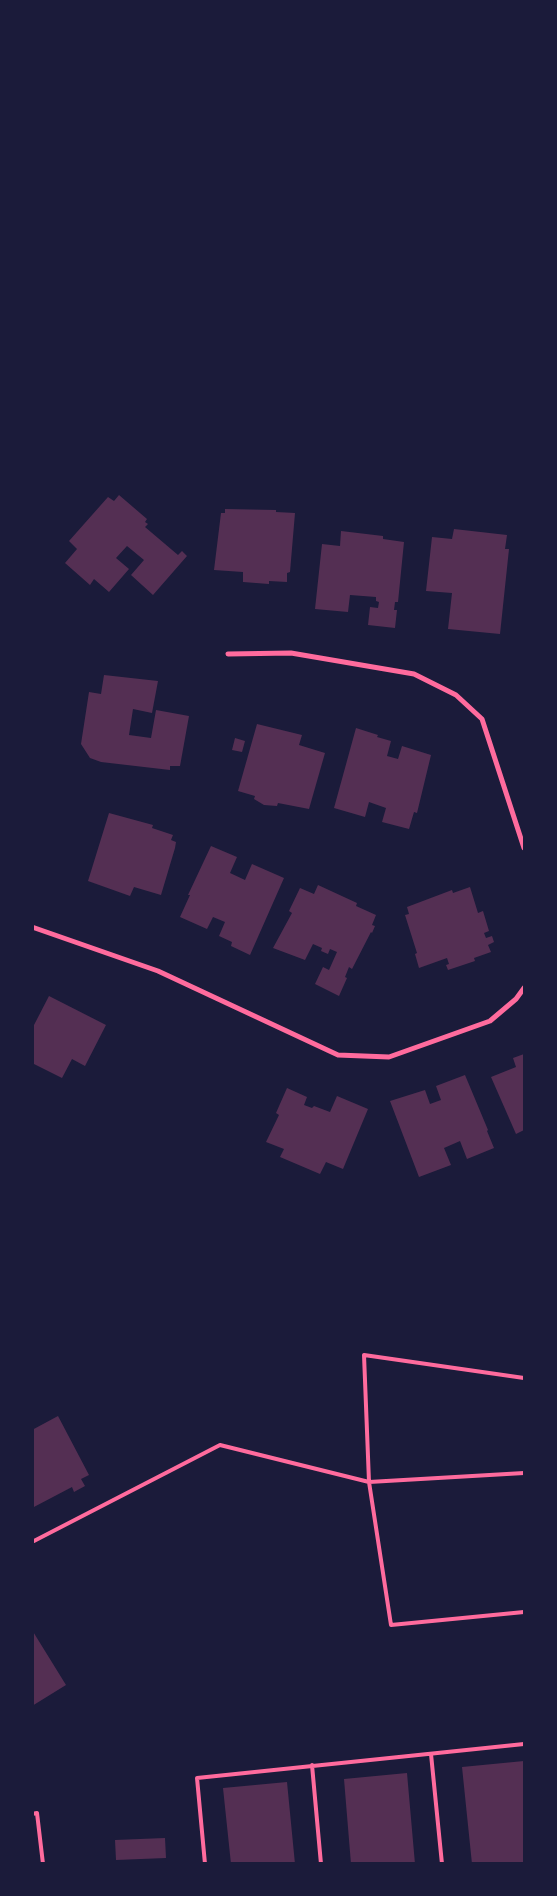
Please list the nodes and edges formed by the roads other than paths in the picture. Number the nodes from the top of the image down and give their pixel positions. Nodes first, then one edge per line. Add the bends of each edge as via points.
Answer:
1 (228, 654) dead end
2 (524, 848) edge
3 (32, 927) edge
4 (524, 988) edge
5 (524, 1378) edge
6 (524, 1473) edge
7 (369, 1482) junction
8 (32, 1542) edge
9 (524, 1612) edge
10 (524, 1744) edge
11 (431, 1754) junction
12 (312, 1765) junction
13 (32, 1814) edge
14 (43, 1864) edge
15 (204, 1864) edge
16 (321, 1864) edge
17 (442, 1864) edge

1 - 2 street via 291,653 414,674 456,695 482,719
3 - 4 street via 158,970 338,1055 389,1057 490,1021
5 - 7 lane via 364,1355
6 - 7 lane
7 - 8 lane via 220,1445
7 - 9 lane via 390,1625
10 - 11 lane
11 - 12 lane
11 - 17 lane
12 - 15 lane via 197,1778
12 - 16 lane
13 - 14 lane via 37,1813

